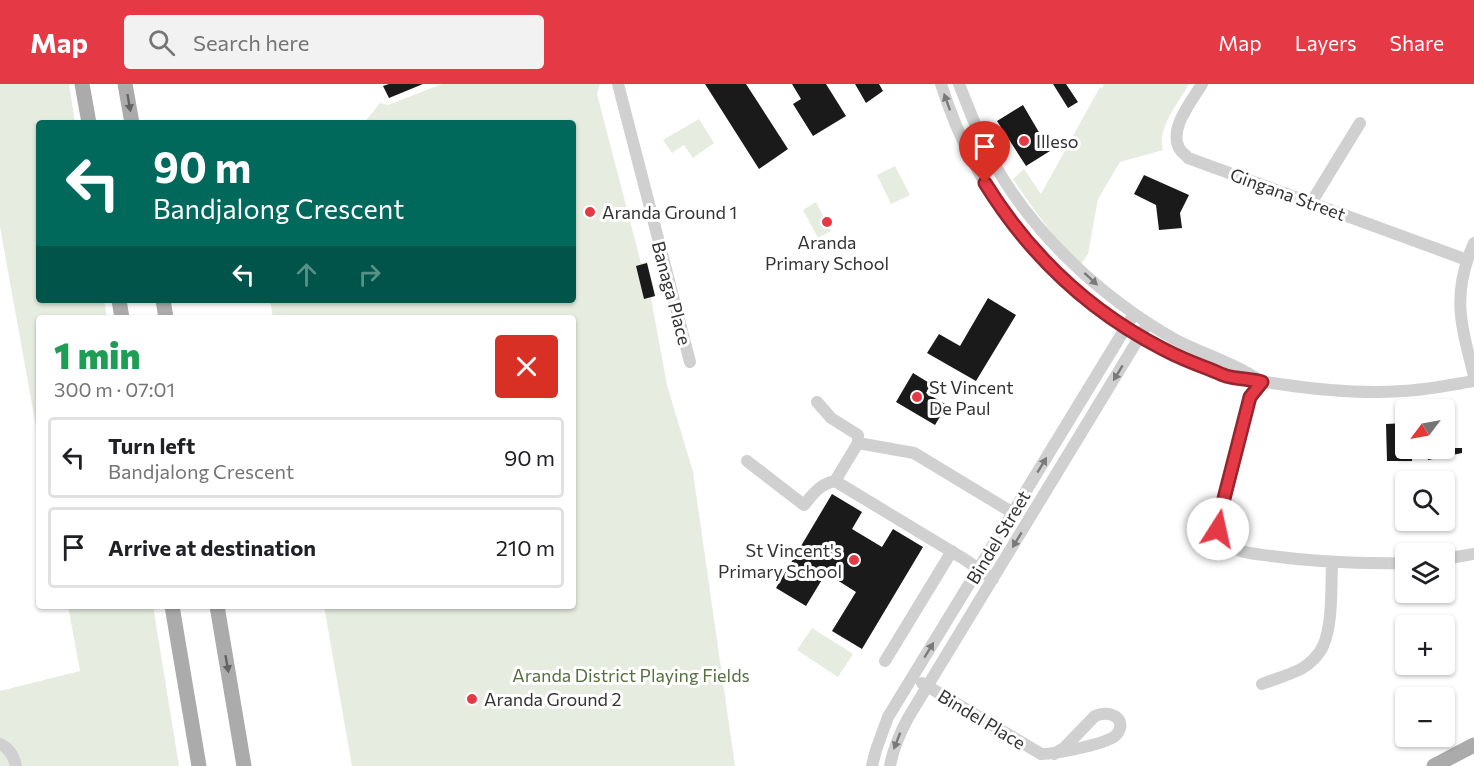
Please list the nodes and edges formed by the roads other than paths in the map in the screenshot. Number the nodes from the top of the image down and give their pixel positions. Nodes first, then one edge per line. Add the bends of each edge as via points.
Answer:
1 (82, 84) edge
2 (125, 84) edge
3 (618, 84) edge
4 (941, 84) edge
5 (959, 84) edge
6 (1203, 84) edge
7 (88, 120) edge
8 (131, 120) edge
9 (1360, 123) dead end
10 (1311, 203) junction
11 (1474, 243) edge
12 (1467, 260) junction
13 (1134, 314) junction
14 (1148, 323) junction
15 (1125, 328) junction
16 (1140, 337) junction
17 (690, 362) dead end
18 (1474, 376) edge
19 (1474, 381) edge
20 (1262, 382) junction
21 (817, 402) dead end
22 (1059, 437) junction
23 (858, 443) junction
24 (1074, 445) junction
25 (747, 461) dead end
26 (835, 481) junction
27 (1012, 513) junction
28 (952, 552) junction
29 (1474, 554) edge
30 (1455, 557) edge
31 (1332, 562) junction
32 (1395, 563) edge
33 (978, 569) junction
34 (993, 579) junction
35 (173, 609) edge
36 (217, 609) edge
37 (885, 661) dead end
38 (913, 677) junction
39 (1262, 684) dead end
40 (927, 686) junction
41 (0, 744) edge
42 (1474, 745) edge
43 (1054, 754) junction
44 (16, 766) edge
45 (199, 766) edge
46 (244, 766) edge
47 (872, 766) edge
48 (890, 766) edge
49 (1434, 766) edge

1 - 7 main road
2 -> 8 main road
3 - 17 street, Banaga Place
15 -> 4 street via 1066,283 1002,211 973,162
5 -> 13 street via 996,167 1028,216 1104,291
6 - 10 street, Gingana Street via 1176,132 1181,151 1193,160
9 - 10 street
10 - 12 street, Gingana Street
11 - 12 street
12 - 18 street via 1460,297 1461,322
13 - 14 street
13 - 15 street, Bindel Street
14 - 16 street, Bindel Street
14 - 20 street
15 - 16 street
15 - 22 street, Bindel Street
16 - 20 street via 1225,376
16 -> 24 street, Bindel Street
19 - 20 street via 1363,393
20 - 31 street via 1250,397 1218,529 1228,545 1239,550
21 - 23 street via 831,418 858,435
22 - 24 street
27 -> 22 street, Bindel Street
23 - 26 street
23 - 27 street via 914,453
24 -> 34 street, Bindel Street
25 - 26 street via 804,505 825,483
26 - 28 street
27 - 33 street, Bindel Street
28 - 33 street
28 - 37 street
29 - 30 street
31 - 32 street
31 - 39 street via 1329,626 1321,650 1302,669
33 - 34 street
38 -> 33 street, Bindel Street
34 - 40 street, Bindel Street
35 - 45 main road
36 -> 46 main road
38 - 40 street, Bindel Place
38 - 47 street, Bindel Street via 888,717
40 - 43 street, Bindel Place via 1041,754
40 -> 48 street, Bindel Street via 902,730
41 - 44 street via 14,758
42 - 49 main road
43 - 43 street via 1100,713 1116,716 1120,722 1117,735 1109,740

